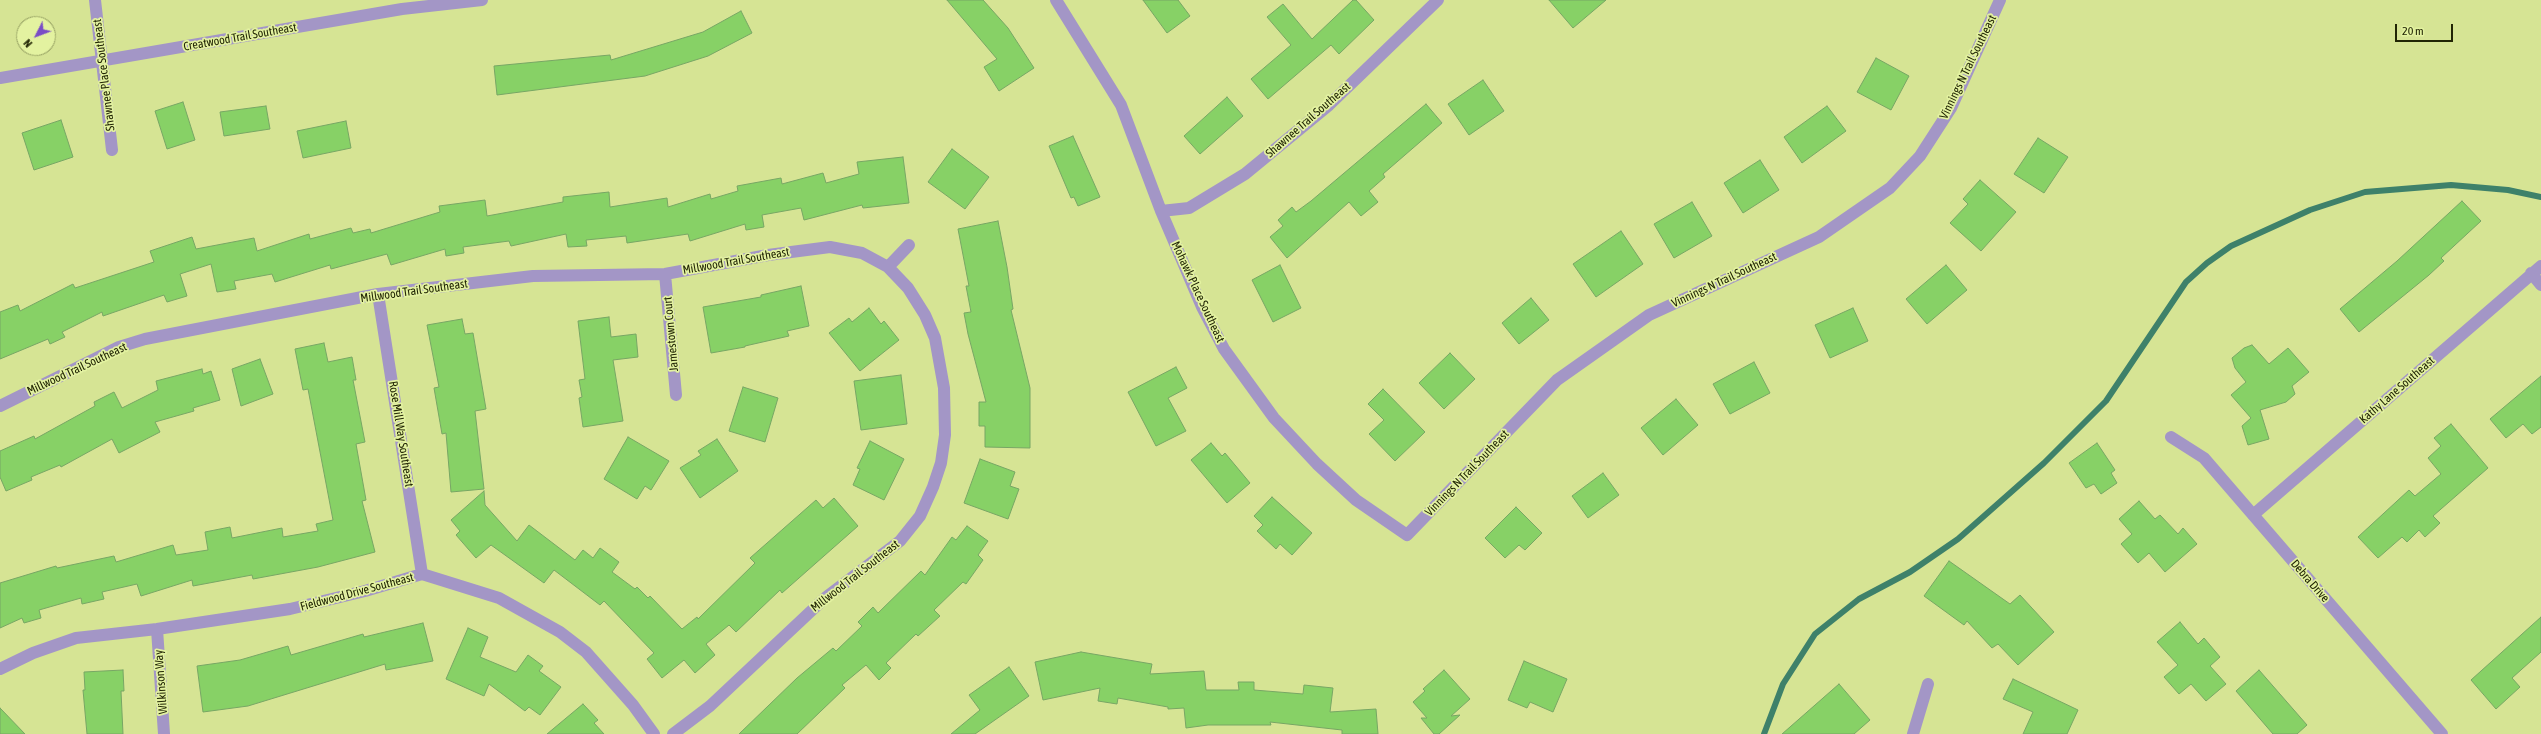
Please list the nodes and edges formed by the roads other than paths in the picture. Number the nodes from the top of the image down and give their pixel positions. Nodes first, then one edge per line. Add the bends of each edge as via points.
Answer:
1 (95, 0) edge
2 (482, 0) edge
3 (1056, 0) edge
4 (1438, 0) edge
5 (2000, 0) edge
6 (401, 5) edge
7 (103, 60) junction
8 (0, 78) edge
9 (112, 150) dead end
10 (1161, 211) junction
11 (909, 245) dead end
12 (888, 266) junction
13 (2541, 266) edge
14 (2531, 273) junction
15 (665, 274) junction
16 (2541, 285) edge
17 (378, 294) junction
18 (676, 395) dead end
19 (0, 406) edge
20 (2171, 437) dead end
21 (2253, 515) junction
22 (1407, 535) joint
23 (422, 574) junction
24 (157, 629) junction
25 (5, 667) edge
26 (1928, 684) dead end
27 (164, 734) edge
28 (654, 734) edge
29 (673, 734) edge
30 (1913, 734) edge
31 (2442, 734) edge

1 - 7 street, Shawnee Place Southeast
2 - 6 street, Creatwood Trail Southeast
3 - 10 street, Mohawk Place Southeast via 1121,105
4 - 10 street, Shawnee Trail Southeast via 1329,106 1245,174 1189,208
5 - 22 street, Vinnings N Trail Southeast via 1951,108 1920,156 1890,188 1819,237 1649,315 1556,380
6 - 7 street, Creatwood Trail Southeast
7 - 8 street, Creatwood Trail Southeast
7 - 9 street, Shawnee Place Southeast
10 - 22 street, Mohawk Place Southeast via 1202,307 1224,349 1274,418 1356,500
11 - 12 street
12 - 15 street, Millwood Trail Southeast via 862,253 830,247 768,255
12 - 29 street, Millwood Trail Southeast via 908,288 925,315 935,338 944,388 945,435 941,463 920,516 900,541 824,598 710,706
13 - 14 street, Kathy Lane Southeast
14 - 16 street
14 - 21 street, Kathy Lane Southeast
15 - 17 street, Millwood Trail Southeast via 533,276
15 - 18 street, Jamestown Court
17 - 19 street, Millwood Trail Southeast via 145,339 119,347
17 - 23 street, Rose Mill Way Southeast
20 - 21 street, Debra Drive via 2204,458
21 - 31 street, Debra Drive
23 - 24 street, Fieldwood Drive Southeast via 372,590 290,609
23 - 28 street, Fieldwood Drive Southeast via 499,598 560,632 586,652 633,705
24 - 25 street, Fieldwood Drive Southeast via 76,638 33,653
24 - 27 street, Wilkinson Way
26 - 30 street

